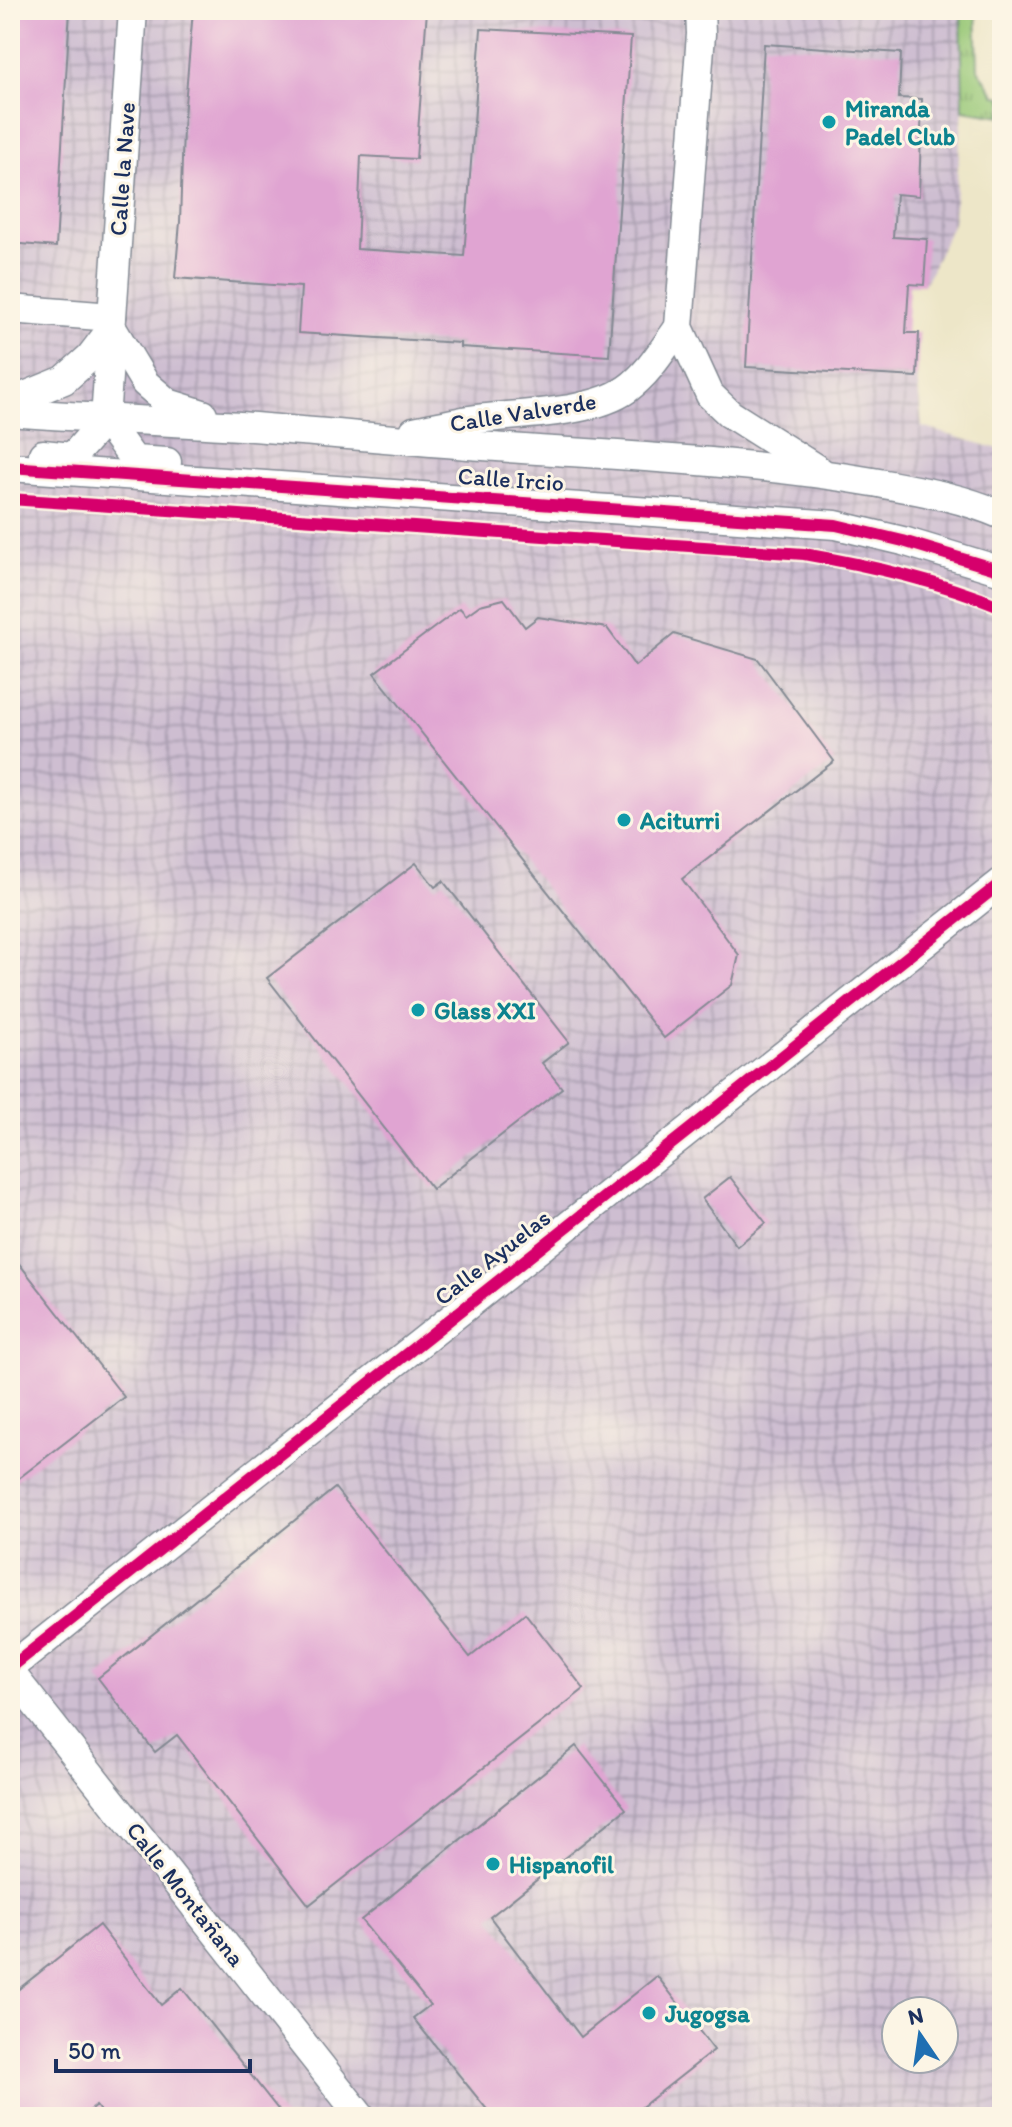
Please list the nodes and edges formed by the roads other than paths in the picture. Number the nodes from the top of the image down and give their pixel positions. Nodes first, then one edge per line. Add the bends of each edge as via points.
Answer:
1 (133, 10) edge
2 (700, 10) edge
3 (10, 309) edge
4 (112, 322) junction
5 (679, 327) junction
6 (10, 402) edge
7 (10, 412) edge
8 (105, 420) junction
9 (238, 426) junction
10 (385, 438) junction
11 (10, 452) edge
12 (10, 467) edge
13 (824, 473) junction
14 (271, 485) junction
15 (1002, 515) edge
16 (1002, 571) edge
17 (1002, 882) edge
18 (10, 1670) edge
19 (361, 2117) edge

1 - 4 street, Calle la Nave
2 - 5 street
3 - 4 street
4 - 6 street via 90,357 64,380
4 - 8 street, Calle la Nave
4 - 9 street via 145,383 168,403
5 - 10 street, Calle Valverde via 645,374 599,403 463,421
5 - 13 street via 710,395 730,414
7 - 8 street, Calle Ircio
8 - 9 street, Calle Ircio
8 - 11 street via 72,457
8 - 14 street, Calle Ircio via 134,460 251,467
9 - 10 street, Calle Ircio
10 - 13 street, Calle Ircio
12 - 14 street, Calle Ircio
13 - 15 street, Calle Ircio via 917,490
14 - 16 street, Calle Ircio via 836,525
17 - 18 street, Calle Ayuelas
18 - 19 street, Calle Montañana

